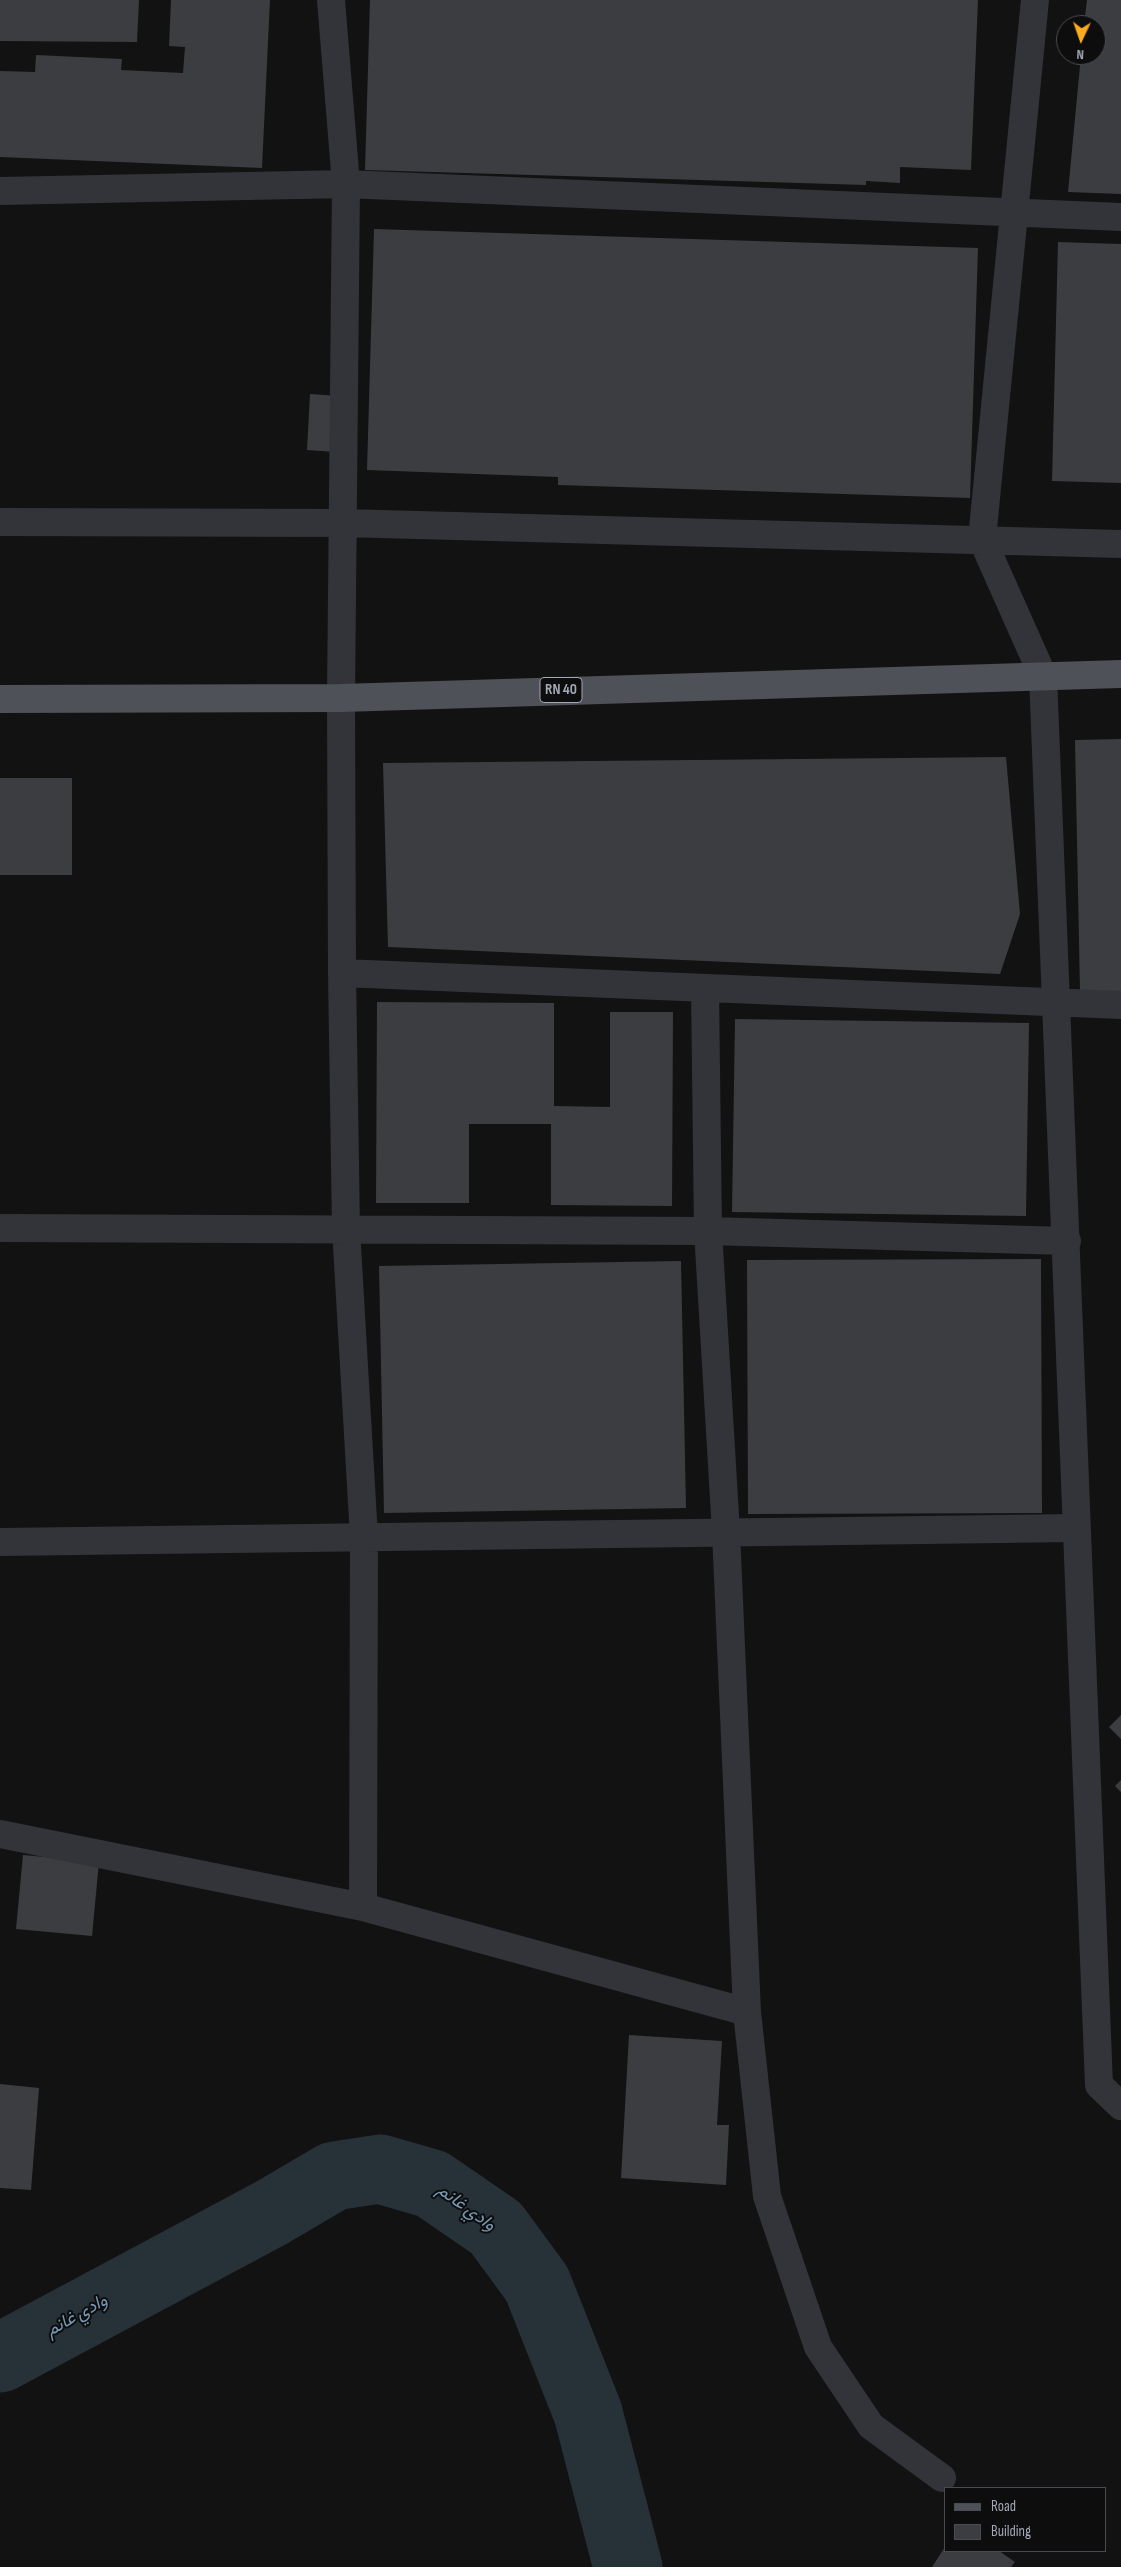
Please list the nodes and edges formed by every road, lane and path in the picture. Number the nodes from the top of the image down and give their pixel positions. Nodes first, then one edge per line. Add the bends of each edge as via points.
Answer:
1 (331, 0) edge
2 (1035, 0) edge
3 (346, 184) junction
4 (0, 191) edge
5 (1015, 213) junction
6 (1121, 217) edge
7 (0, 522) edge
8 (344, 522) junction
9 (982, 539) junction
10 (1121, 544) edge
11 (1121, 674) edge
12 (1043, 676) junction
13 (341, 698) junction
14 (0, 699) edge
15 (342, 973) junction
16 (705, 988) junction
17 (1055, 1002) junction
18 (1121, 1005) edge
19 (0, 1228) edge
20 (346, 1229) junction
21 (708, 1231) junction
22 (1067, 1241) junction
23 (1076, 1528) junction
24 (726, 1532) junction
25 (364, 1537) junction
26 (0, 1542) edge
27 (0, 1834) edge
28 (363, 1907) junction
29 (747, 2012) junction
30 (1121, 2106) edge
31 (942, 2478) dead end

1 - 3 street
2 - 5 street
3 - 4 street
3 - 5 street
3 - 8 street
5 - 6 street
5 - 9 street
7 - 8 street
8 - 9 street
8 - 13 street
9 - 10 street
9 - 12 street
11 - 12 main road, RN 40
12 - 13 main road, RN 40
12 - 17 street
13 - 14 main road, RN 40
13 - 15 street
15 - 16 street
15 - 20 street
16 - 17 street
16 - 21 street
17 - 18 street
17 - 22 street
19 - 20 street
20 - 21 street
20 - 25 street
21 - 22 street
21 - 24 street
22 - 23 street
23 - 24 street
23 - 30 street via 1099,2085
24 - 25 street
24 - 29 street
25 - 26 street
25 - 28 street
27 - 28 street
28 - 29 street
29 - 31 street via 767,2196 818,2347 871,2426

